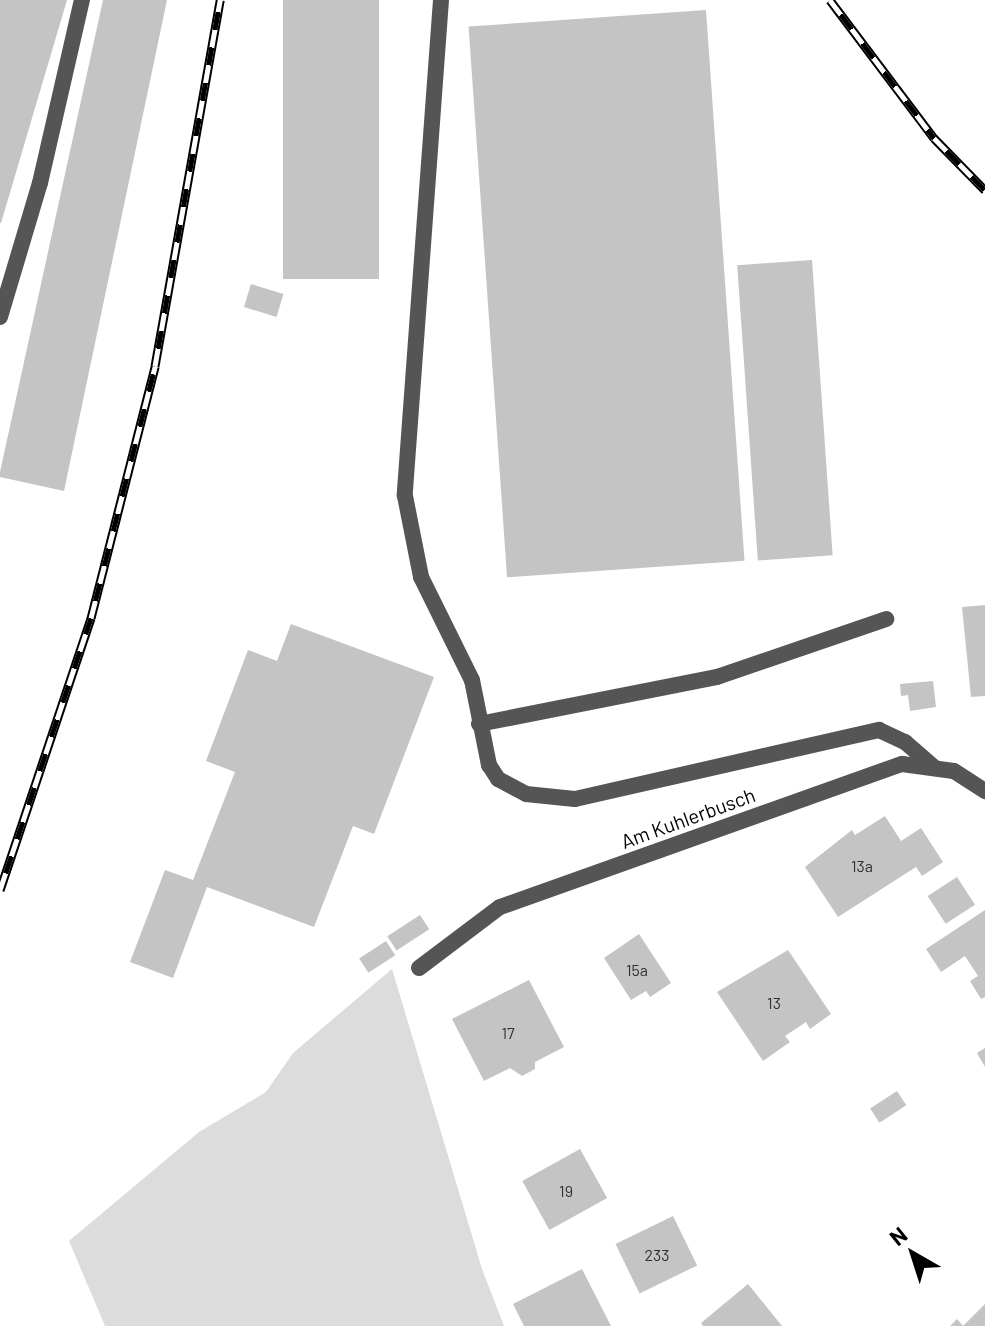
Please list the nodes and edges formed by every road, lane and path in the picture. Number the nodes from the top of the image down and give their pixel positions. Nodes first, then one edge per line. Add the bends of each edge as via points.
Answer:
1 (82, 0) edge
2 (441, 0) edge
3 (0, 317) edge
4 (886, 619) dead end
5 (479, 724) junction
6 (935, 768) junction
7 (985, 791) edge
8 (419, 968) dead end

1 - 3 street via 40,183
2 - 5 street via 405,496 421,577 472,680
4 - 5 street via 717,677
5 - 6 street via 498,779 526,794 559,799 625,790 869,731 897,737
6 - 7 street, Am Kuhlerbusch via 954,771
6 - 8 street, Am Kuhlerbusch via 902,764 500,907

